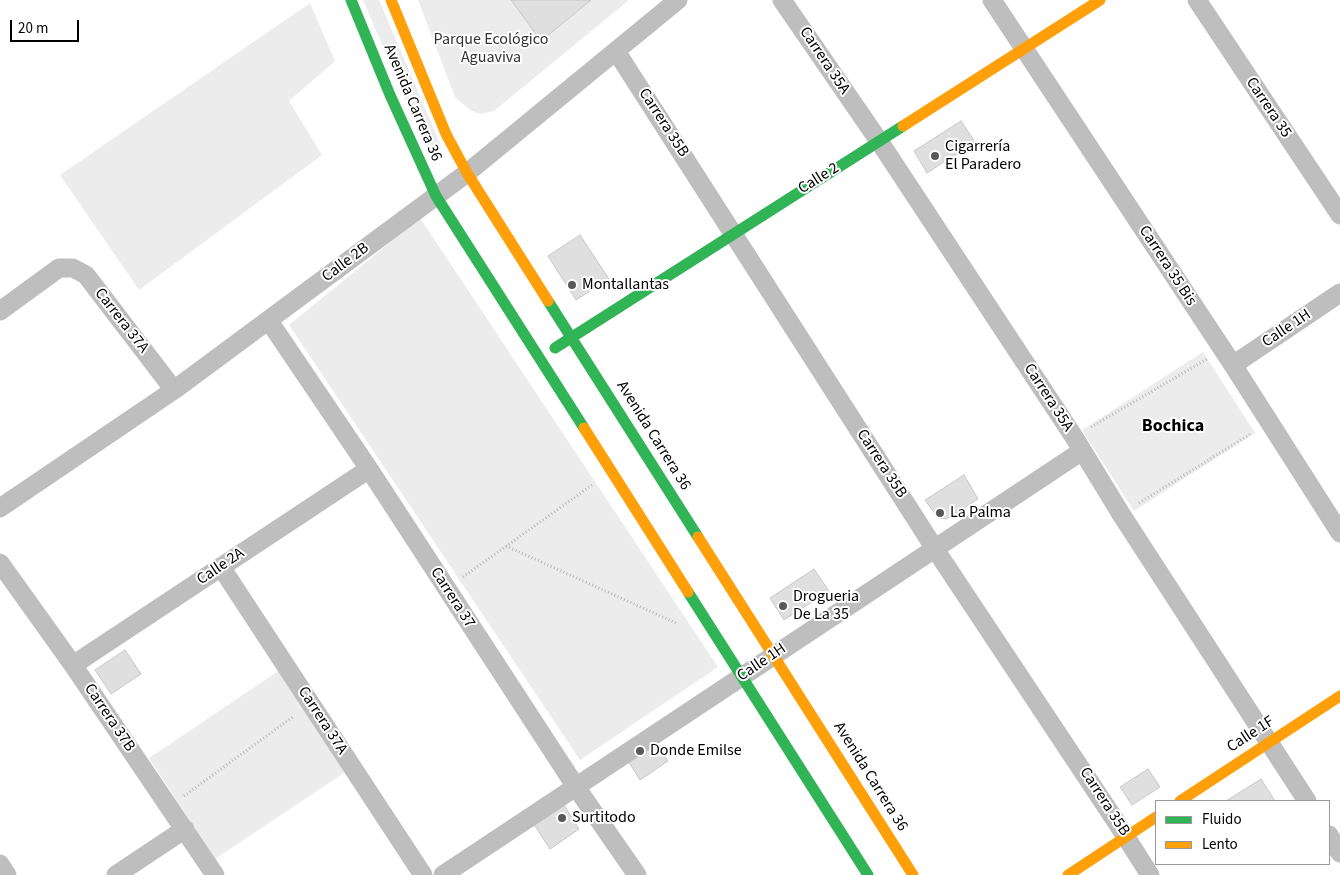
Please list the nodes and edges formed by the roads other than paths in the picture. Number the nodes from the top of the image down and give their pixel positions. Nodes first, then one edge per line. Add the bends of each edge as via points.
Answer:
1 (351, 0) edge
2 (391, 0) edge
3 (678, 0) edge
4 (782, 0) edge
5 (992, 0) edge
6 (1100, 0) edge
7 (1197, 0) edge
8 (1025, 48) junction
9 (616, 51) junction
10 (879, 141) junction
11 (467, 173) junction
12 (436, 196) junction
13 (1340, 216) edge
14 (734, 234) junction
15 (1340, 294) edge
16 (0, 311) edge
17 (269, 321) junction
18 (571, 338) junction
19 (539, 358) junction
20 (1228, 358) junction
21 (174, 390) junction
22 (1078, 444) junction
23 (369, 470) junction
24 (0, 508) edge
25 (1340, 533) edge
26 (935, 548) junction
27 (0, 563) edge
28 (221, 567) junction
29 (774, 656) junction
30 (73, 665) junction
31 (742, 677) junction
32 (1340, 696) edge
33 (1270, 742) junction
34 (576, 787) junction
35 (1182, 800) edge
36 (1306, 800) edge
37 (1155, 818) edge
38 (185, 830) junction
39 (1126, 836) junction
40 (1330, 837) edge
41 (1340, 853) edge
42 (0, 864) edge
43 (7, 875) edge
44 (116, 875) edge
45 (215, 875) edge
46 (423, 875) edge
47 (443, 875) edge
48 (637, 875) edge
49 (868, 875) edge
50 (913, 875) edge
51 (1068, 875) edge
52 (1150, 875) edge

1 - 12 main road, Avenida Carrera 36
2 - 11 main road, Avenida Carrera 36 via 446,134
3 - 9 street, Calle 2B
4 - 10 street, Carrera 35A
5 - 8 street, Carrera 35 Bis
6 - 8 main road, Calle 2
7 - 13 street, Carrera 35
8 - 10 main road, Calle 2
8 - 20 street, Carrera 35 Bis
9 - 11 street, Calle 2B
9 - 14 street, Carrera 35B
10 - 14 main road, Calle 2
10 - 22 street, Carrera 35A
11 - 12 street, Calle 2B
11 - 18 main road, Avenida Carrera 36
12 - 17 street, Calle 2B
12 - 19 main road, Avenida Carrera 36
14 - 18 main road, Calle 2
14 - 26 street, Carrera 35B
15 - 20 street, Calle 1H
16 - 21 street, Carrera 37A via 59,268 73,268 86,275
17 - 21 street, Calle 2B
17 - 23 street, Carrera 37
18 - 19 main road, Calle 2
18 - 29 main road, Avenida Carrera 36
19 - 31 main road, Avenida Carrera 36
20 - 25 street, Carrera 35 Bis
21 - 24 street, Calle 2B
22 - 26 street, Calle 1H
22 - 33 street, Carrera 35A
23 - 28 street, Calle 2A
23 - 34 street, Carrera 37
26 - 29 street, Calle 1H
26 - 39 street, Carrera 35B
27 - 30 street, Carrera 37B
28 - 30 street, Calle 2A
28 - 46 street, Carrera 37A
29 - 31 street, Calle 1H
29 - 50 main road, Avenida Carrera 36
30 - 38 street, Carrera 37B
31 - 34 street, Calle 1H
31 - 49 main road, Avenida Carrera 36
32 - 33 main road, Calle 1F
33 - 35 main road, Calle 1F
33 - 36 street, Carrera 35A
34 - 47 street, Calle 1H
34 - 48 street, Carrera 37
37 - 39 main road
38 - 44 street
38 - 45 street, Carrera 37B
39 - 51 main road
39 - 52 street, Carrera 35B
40 - 41 street
42 - 43 street

